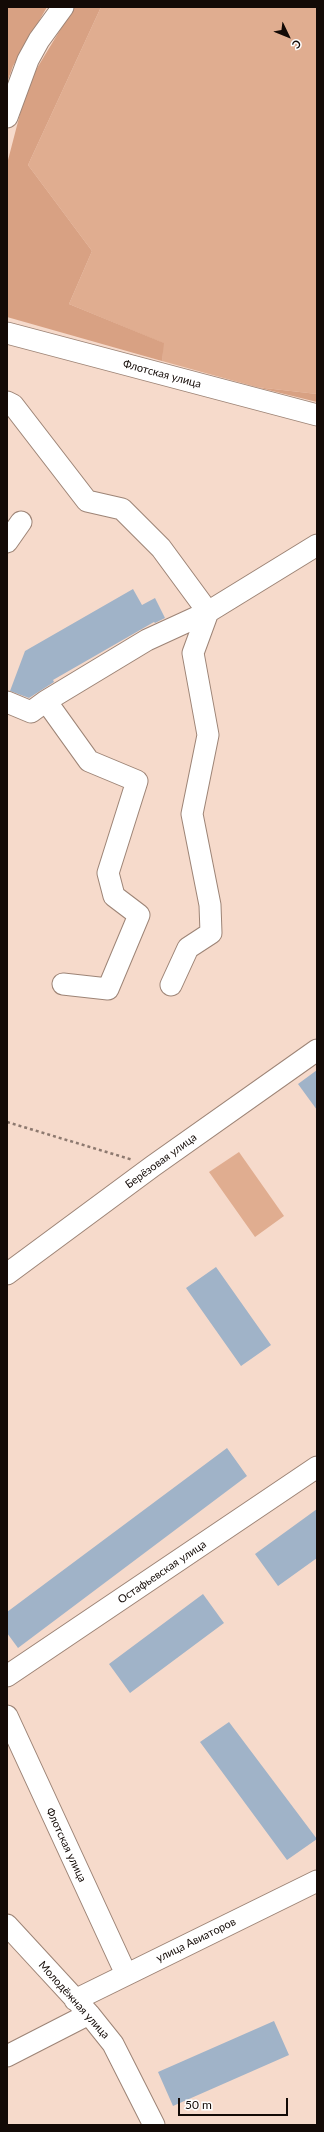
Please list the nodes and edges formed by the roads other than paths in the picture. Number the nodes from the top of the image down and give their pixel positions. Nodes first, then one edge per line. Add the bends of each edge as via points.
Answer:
1 (63, 7) edge
2 (7, 117) edge
3 (7, 333) edge
4 (7, 402) edge
5 (317, 414) edge
6 (21, 522) dead end
7 (7, 542) edge
8 (317, 545) edge
9 (208, 612) junction
10 (46, 701) junction
11 (7, 702) edge
12 (64, 984) dead end
13 (171, 985) dead end
14 (317, 1050) edge
15 (7, 1274) edge
16 (317, 1467) edge
17 (7, 1676) edge
18 (7, 1716) edge
19 (317, 1881) edge
20 (7, 1924) edge
21 (126, 1974) junction
22 (82, 2007) junction
23 (7, 2056) edge
24 (154, 2125) edge

1 - 2 street via 28,60
3 - 5 street, Флотская улица
4 - 9 street via 13,405 87,501 122,509 161,548
6 - 7 street
8 - 9 street
9 - 10 street via 147,640
9 - 13 street via 193,653 208,735 192,814 210,905 211,933 188,948
10 - 11 street via 31,712
10 - 12 street via 89,761 137,781 108,873 114,896 139,915 108,989
14 - 15 street, Берёзовая улица
16 - 17 street, Остафьевская улица
18 - 21 street, Флотская улица
19 - 21 street, улица Авиаторов
20 - 22 street, Молодёжная улица
21 - 22 street, улица Авиаторов
22 - 23 street, улица Авиаторов
22 - 24 street, Молодёжная улица via 113,2044

